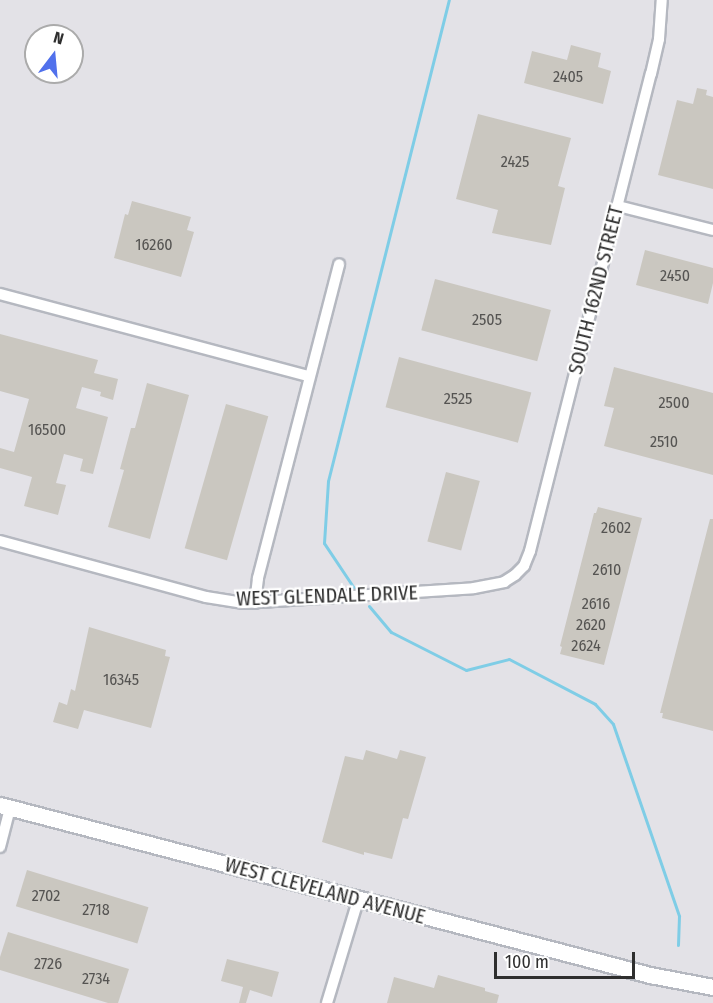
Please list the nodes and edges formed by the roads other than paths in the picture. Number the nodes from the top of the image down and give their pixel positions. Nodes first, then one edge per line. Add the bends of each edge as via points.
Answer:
1 (662, 0) edge
2 (618, 206) junction
3 (713, 230) edge
4 (339, 264) dead end
5 (0, 294) edge
6 (309, 376) junction
7 (0, 541) edge
8 (515, 575) joint
9 (255, 603) junction
10 (5, 807) edge
11 (0, 847) edge
12 (358, 900) junction
13 (650, 975) junction
14 (713, 987) edge
15 (713, 996) edge
16 (327, 1003) edge

1 - 2 street, SOUTH 162ND STREET via 659,39
2 - 3 street
2 - 8 street, SOUTH 162ND STREET via 530,551
4 - 6 street
5 - 6 street
6 - 9 street
7 - 9 street, WEST GLENDALE DRIVE via 206,597
8 - 9 street, WEST GLENDALE DRIVE via 504,582 474,588
10 - 11 street
10 - 12 main road, WEST CLEVELAND AVENUE
12 - 13 main road, WEST CLEVELAND AVENUE
12 - 16 street
13 - 14 main road, WEST CLEVELAND AVENUE
13 - 15 main road, WEST CLEVELAND AVENUE

